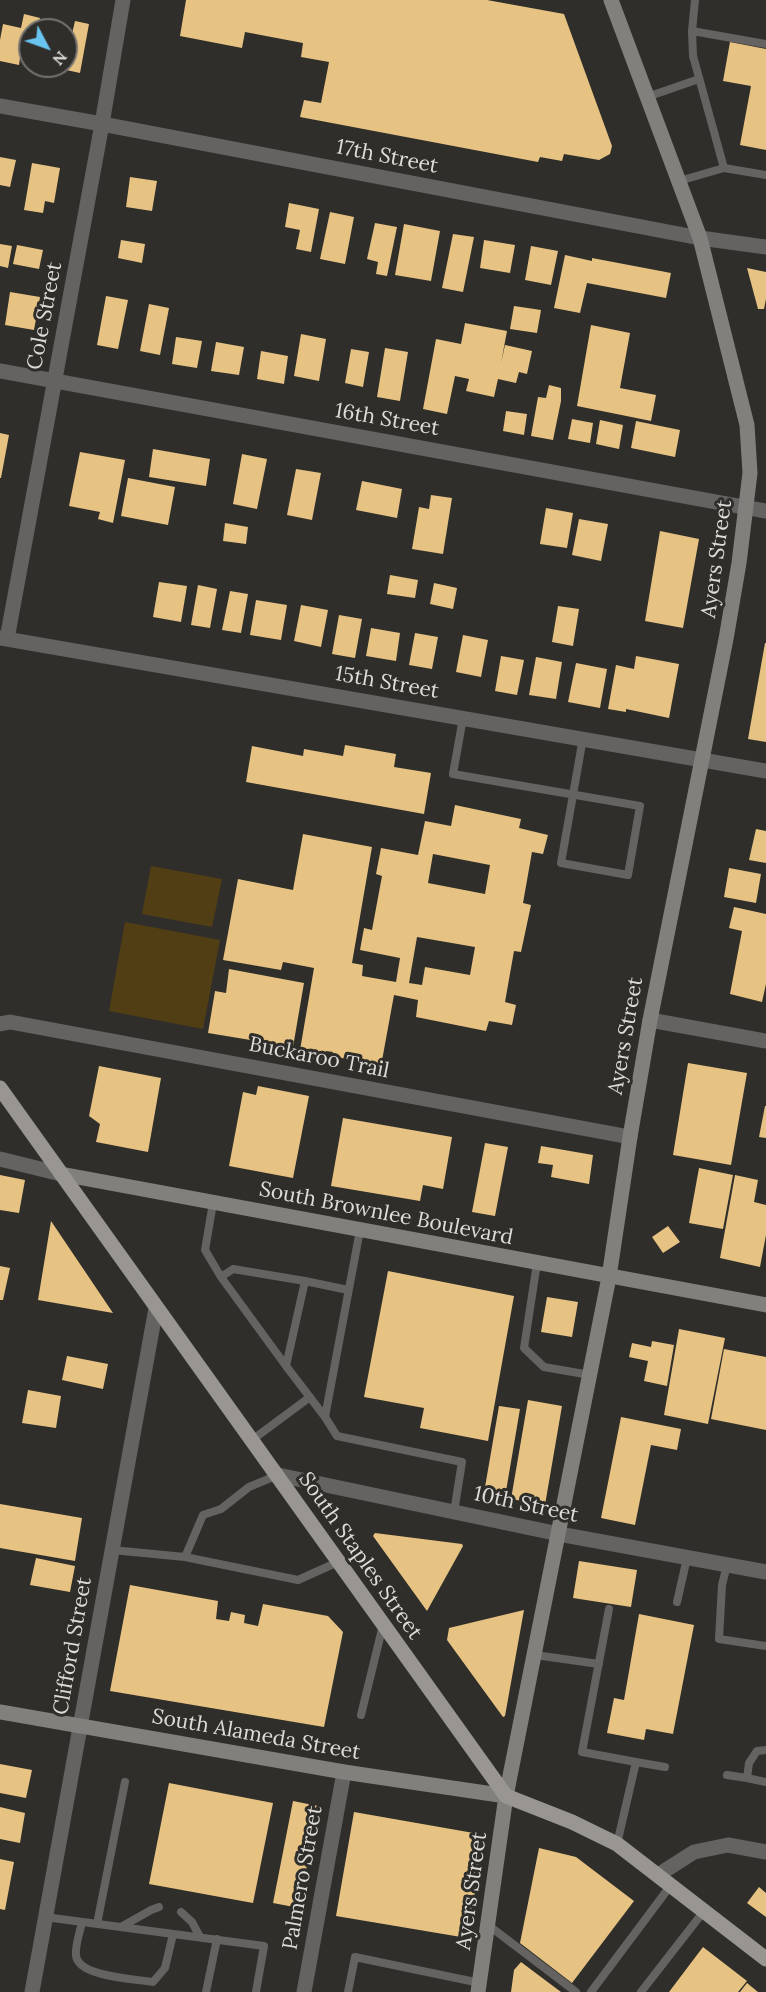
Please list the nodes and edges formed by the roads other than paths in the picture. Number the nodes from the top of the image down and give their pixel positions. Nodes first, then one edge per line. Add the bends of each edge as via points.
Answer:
1 (123, 0) edge
2 (610, 0) edge
3 (695, 0) edge
4 (692, 31) junction
5 (766, 44) edge
6 (699, 79) junction
7 (647, 97) junction
8 (0, 106) edge
9 (102, 124) junction
10 (724, 168) junction
11 (766, 175) edge
12 (679, 181) junction
13 (700, 238) junction
14 (766, 247) edge
15 (0, 371) edge
16 (54, 380) junction
17 (746, 507) junction
18 (766, 511) edge
19 (3, 639) edge
20 (463, 718) junction
21 (583, 738) junction
22 (701, 759) junction
23 (766, 771) edge
24 (574, 795) junction
25 (650, 1020) junction
26 (0, 1024) edge
27 (766, 1041) edge
28 (0, 1088) edge
29 (630, 1137) junction
30 (0, 1159) edge
31 (61, 1174) junction
32 (213, 1203) junction
33 (360, 1230) junction
34 (537, 1263) junction
35 (221, 1277) junction
36 (609, 1277) junction
37 (305, 1281) junction
38 (348, 1290) junction
39 (766, 1305) edge
40 (156, 1308) junction
41 (286, 1366) junction
42 (590, 1375) junction
43 (310, 1397) junction
44 (325, 1417) junction
45 (252, 1440) junction
46 (278, 1475) junction
47 (454, 1512) junction
48 (559, 1534) junction
49 (112, 1550) junction
50 (185, 1557) junction
51 (687, 1558) junction
52 (338, 1562) junction
53 (727, 1565) junction
54 (766, 1572) edge
55 (677, 1602) dead end
56 (609, 1609) dead end
57 (383, 1625) junction
58 (766, 1646) edge
59 (535, 1655) junction
60 (598, 1664) junction
61 (0, 1712) edge
62 (361, 1715) dead end
63 (79, 1725) junction
64 (766, 1750) edge
65 (636, 1762) junction
66 (665, 1767) dead end
67 (344, 1772) junction
68 (727, 1775) dead end
69 (747, 1778) junction
70 (124, 1782) dead end
71 (766, 1782) edge
72 (506, 1796) junction
73 (617, 1844) junction
74 (766, 1852) edge
75 (658, 1875) junction
76 (671, 1886) junction
77 (159, 1907) dead end
78 (704, 1911) junction
79 (181, 1912) dead end
80 (45, 1917) junction
81 (82, 1922) junction
82 (97, 1924) junction
83 (488, 1925) junction
84 (120, 1927) junction
85 (173, 1934) junction
86 (200, 1937) junction
87 (217, 1939) junction
88 (766, 1959) edge
89 (479, 1988) edge
90 (32, 1992) edge
91 (206, 1992) edge
92 (256, 1992) edge
93 (304, 1992) edge
94 (348, 1992) edge
95 (576, 1992) edge
96 (591, 1992) edge
97 (641, 1992) edge

1 - 9 street, Cole Street
2 - 7 main road, Ayers Street
3 - 4 lane
4 - 5 lane
4 - 6 lane
6 - 7 lane
6 - 10 lane
7 - 12 main road, Ayers Street
8 - 9 street, 17th Street
9 - 13 street, 17th Street
9 - 16 street, Cole Street
10 - 11 lane
10 - 12 lane
12 - 13 main road, Ayers Street
13 - 14 street, 17th Street
13 - 17 main road, Ayers Street via 747,425 750,473
15 - 16 street, 16th Street
16 - 17 street, 16th Street
16 - 19 street, Cole Street
17 - 18 street, 16th Street
17 - 22 main road, Ayers Street via 726,639
19 - 20 street, 15th Street
20 - 21 street, 15th Street
20 - 24 lane via 453,774
21 - 22 street, 15th Street
21 - 24 lane
22 - 23 street, 15th Street
22 - 25 main road, Ayers Street
24 - 24 lane via 561,863 628,875 640,806
25 - 27 street
25 - 29 main road, Ayers Street
26 - 29 street, Buckaroo Trail via 10,1022
28 - 31 main road, South Staples Street
29 - 36 main road, Ayers Street
30 - 31 street, South Brownlee Boulevard
31 - 32 main road, South Brownlee Boulevard
31 - 40 main road, South Staples Street
32 - 33 main road, South Brownlee Boulevard
32 - 35 lane via 205,1250
33 - 34 main road, South Brownlee Boulevard
33 - 38 lane
34 - 36 main road, South Brownlee Boulevard
34 - 42 lane via 524,1348 544,1367
35 - 37 lane via 233,1269
35 - 41 lane
36 - 39 main road, South Brownlee Boulevard
36 - 42 main road, Ayers Street
37 - 38 lane
37 - 41 lane
38 - 44 lane
40 - 45 main road, South Staples Street
40 - 49 street, Clifford Street
41 - 43 lane
42 - 48 main road, Ayers Street
43 - 44 lane
43 - 45 lane
44 - 47 lane via 337,1436 462,1462
45 - 46 main road, South Staples Street
46 - 47 street, 10th Street
46 - 50 lane via 249,1487 221,1509 203,1515
46 - 52 main road, South Staples Street
47 - 48 street, 10th Street
48 - 51 street, 10th Street
48 - 59 main road, Ayers Street
49 - 50 lane
49 - 63 street, Clifford Street
50 - 52 lane via 298,1580
51 - 53 street, 10th Street
51 - 55 lane
52 - 57 main road, South Staples Street
53 - 54 street, 10th Street
53 - 58 lane via 719,1639
56 - 60 lane
57 - 62 lane
57 - 72 main road, South Staples Street
59 - 60 lane
59 - 72 main road, Ayers Street
60 - 65 lane via 582,1752
61 - 63 main road, South Alameda Street
63 - 67 main road, South Alameda Street
63 - 80 street, Clifford Street
64 - 69 lane via 757,1751 749,1763
65 - 66 lane
65 - 73 lane
67 - 72 main road, South Alameda Street
67 - 93 street, Palmero Street
68 - 69 lane
69 - 71 lane
70 - 82 lane
72 - 73 main road
72 - 83 main road, Ayers Street
73 - 75 main road
74 - 75 street via 728,1845 694,1852
75 - 76 main road
76 - 78 main road
76 - 96 lane
77 - 84 lane
78 - 88 main road
78 - 97 lane
79 - 86 lane
80 - 81 lane
80 - 90 street, Clifford Street
81 - 82 lane
81 - 85 lane via 75,1956 85,1970 153,1982 165,1968
82 - 84 lane
83 - 89 main road, Ayers Street
83 - 95 lane
84 - 85 lane
85 - 86 lane
86 - 87 lane
87 - 91 lane
87 - 92 lane via 264,1946
89 - 94 lane via 355,1957

